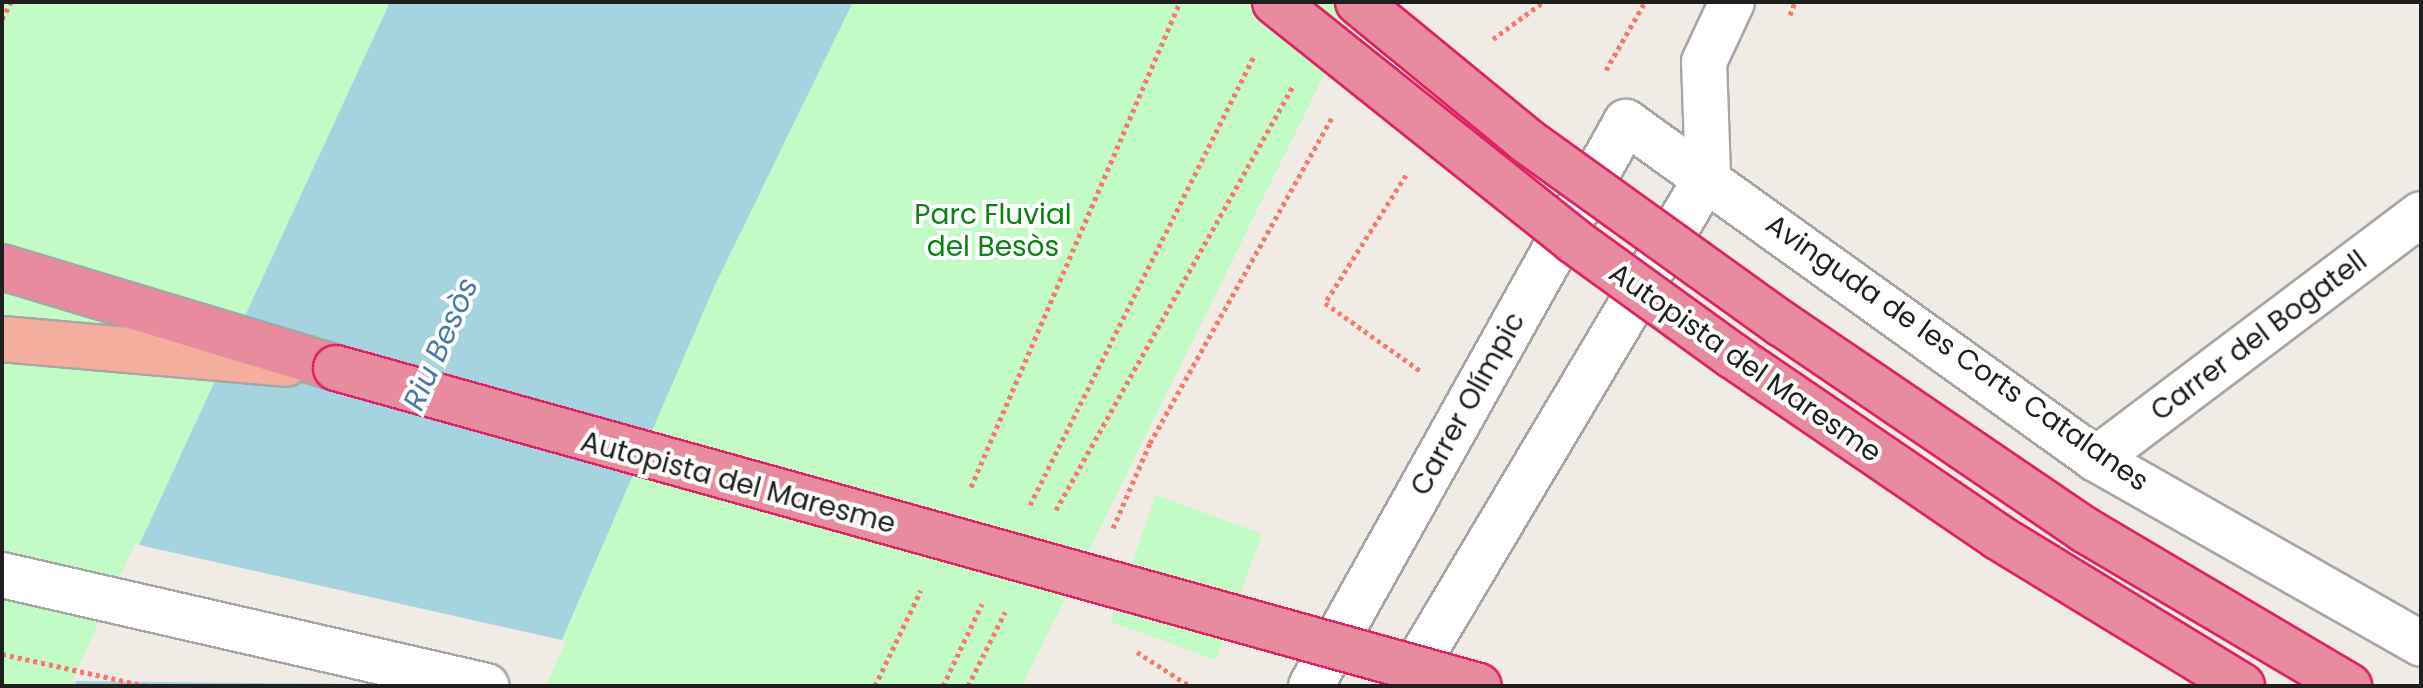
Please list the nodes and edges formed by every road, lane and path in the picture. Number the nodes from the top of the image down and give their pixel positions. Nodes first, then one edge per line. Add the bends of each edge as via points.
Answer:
1 (11, 2) edge
2 (1180, 2) edge
3 (1275, 2) edge
4 (1358, 2) edge
5 (1543, 2) edge
6 (1732, 2) edge
7 (2, 19) edge
8 (1260, 44) dead end
9 (1484, 54) dead end
10 (1295, 81) dead end
11 (1626, 122) joint
12 (1305, 168) dead end
13 (1409, 172) dead end
14 (1708, 175) junction
15 (1605, 196) junction
16 (2421, 214) edge
17 (2, 267) edge
18 (2, 339) edge
19 (1733, 356) junction
20 (336, 368) junction
21 (1427, 376) dead end
22 (1150, 443) dead end
23 (2096, 459) junction
24 (969, 491) dead end
25 (1024, 517) dead end
26 (1047, 527) dead end
27 (2, 575) edge
28 (928, 575) dead end
29 (990, 588) dead end
30 (1012, 597) dead end
31 (2421, 644) edge
32 (2, 654) edge
33 (146, 686) edge
34 (486, 686) edge
35 (875, 686) edge
36 (943, 686) edge
37 (968, 686) edge
38 (1311, 686) edge
39 (1404, 686) edge
40 (1479, 686) edge
41 (2242, 686) edge
42 (2349, 686) edge

1 - 7 path
2 - 24 path via 1095,186 1029,366
3 - 19 highway, Autopista del Maresme, bridge via 1574,241
4 - 15 highway, bridge
5 - 9 path via 1500,28
6 - 14 street via 1704,62
8 - 25 path
10 - 26 path
11 - 14 street, Avinguda de les Corts Catalanes
11 - 38 street, Carrer Olímpic
12 - 22 path
13 - 21 path via 1325,303
14 - 23 street, Avinguda de les Corts Catalanes
14 - 39 street
15 - 19 highway, bridge
15 - 42 highway, bridge via 2085,530
16 - 23 street, Carrer del Bogatell
17 - 20 highway, Autopista del Maresme
18 - 20 highway
19 - 41 highway, Autopista del Maresme, bridge via 1998,537
20 - 40 highway, Autopista del Maresme, bridge
23 - 31 street, Avinguda de les Corts Catalanes
27 - 34 street
28 - 35 path
29 - 36 path
30 - 37 path
32 - 33 path

